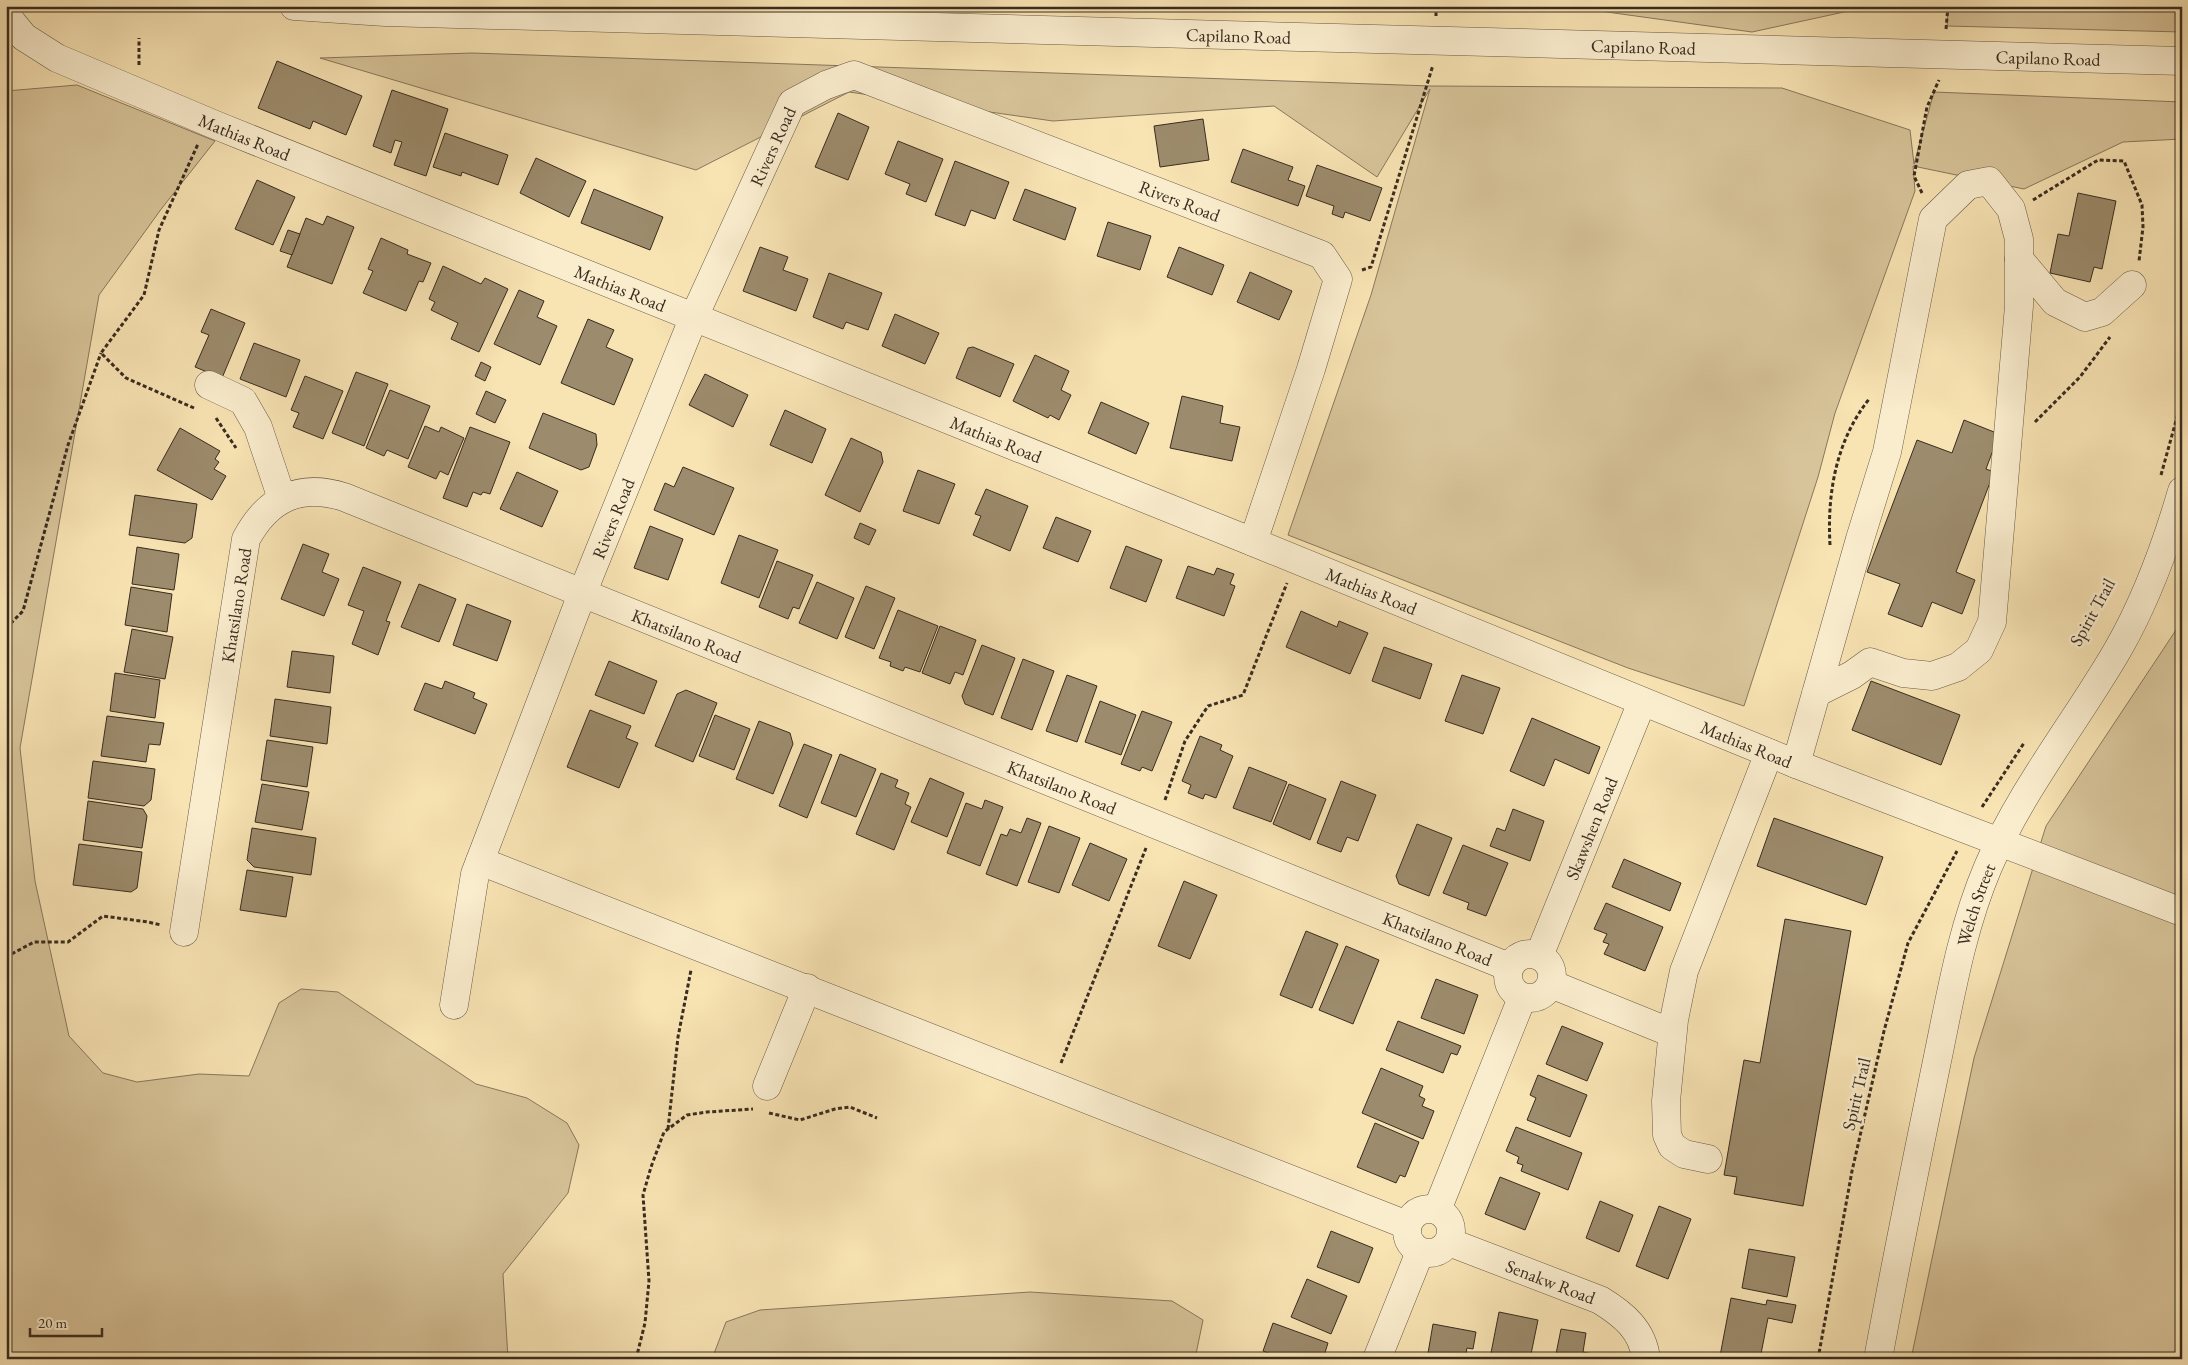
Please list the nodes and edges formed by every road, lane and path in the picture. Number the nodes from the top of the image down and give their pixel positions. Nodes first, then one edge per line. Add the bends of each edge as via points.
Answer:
1 (27, 6) edge
2 (294, 6) edge
3 (1948, 6) edge
4 (325, 7) edge
5 (6, 10) edge
6 (778, 14) edge
7 (6, 15) edge
8 (1946, 31) dead end
9 (139, 38) dead end
10 (2182, 61) edge
11 (1434, 63) dead end
12 (139, 66) dead end
13 (1939, 80) dead end
14 (199, 142) dead end
15 (2012, 212) junction
16 (1933, 219) junction
17 (2019, 259) junction
18 (1338, 279) junction
19 (2132, 285) joint
20 (693, 319) junction
21 (2114, 332) dead end
22 (101, 353) junction
23 (209, 385) dead end
24 (1872, 396) dead end
25 (2182, 399) edge
26 (199, 410) dead end
27 (208, 414) dead end
28 (237, 450) dead end
29 (2006, 450) junction
30 (2171, 484) edge
31 (282, 499) junction
32 (1253, 542) junction
33 (1831, 553) dead end
34 (1296, 560) junction
35 (582, 594) junction
36 (6, 628) edge
37 (1816, 693) junction
38 (1642, 702) junction
39 (2027, 740) dead end
40 (1769, 753) junction
41 (1796, 764) junction
42 (1980, 810) dead end
43 (1155, 825) junction
44 (2000, 842) junction
45 (1959, 847) dead end
46 (480, 861) junction
47 (2182, 912) edge
48 (184, 932) joint
49 (696, 945) junction
50 (1539, 956) junction
51 (6, 957) edge
52 (1509, 967) junction
53 (1551, 984) junction
54 (807, 988) junction
55 (1522, 998) junction
56 (454, 1006) dead end
57 (1672, 1034) junction
58 (766, 1086) dead end
59 (1052, 1086) junction
60 (877, 1118) dead end
61 (668, 1129) junction
62 (1708, 1159) dead end
63 (1436, 1210) junction
64 (1399, 1222) junction
65 (1449, 1242) junction
66 (1420, 1252) junction
67 (1643, 1348) edge
68 (636, 1359) edge
69 (1378, 1359) edge
70 (1818, 1359) edge
71 (1878, 1359) edge

1 - 5 street
2 - 4 street, Capilano Road
3 - 8 path
4 - 6 street, Capilano Road via 385,12
6 - 10 street, Capilano Road
7 - 20 street, Mathias Road via 24,37 57,58 108,81
9 - 12 path
11 - 18 path via 1371,267
13 - 16 path via 1927,107 1914,176
14 - 22 path via 159,230 144,295
15 - 16 street via 1989,182 1968,185
15 - 17 street via 2019,239
15 - 19 path via 2098,160 2124,161 2142,205 2138,272
16 - 37 street via 1887,452
17 - 19 street via 2055,302 2085,317 2102,312
17 - 29 street via 2019,306
18 - 20 street, Rivers Road via 1322,254 854,75 792,103
18 - 32 street
20 - 32 street, Mathias Road
20 - 35 street, Rivers Road
21 - 29 path via 2080,377
22 - 26 path via 126,378
22 - 36 path via 68,445 23,611
23 - 31 street via 243,401 258,427
24 - 33 path via 1860,411 1840,452 1830,490
25 - 30 path
27 - 28 path via 217,418
29 - 37 street via 1992,622 1979,650 1958,667 1932,676 1903,673 1870,662
30 - 44 street, Welch Street via 2157,565 2133,620
31 - 35 street, Khatsilano Road via 297,493 328,492
31 - 48 street, Khatsilano Road via 263,514 246,539
32 - 34 street, Mathias Road
34 - 38 street, Mathias Road
34 - 43 path via 1243,695 1208,706 1185,741
35 - 43 street, Khatsilano Road
35 - 46 street, Rivers Road
37 - 41 street
38 - 40 street, Mathias Road
38 - 50 street, Skawshen Road
39 - 42 path
40 - 41 street, Mathias Road
40 - 57 street via 1684,971
41 - 44 street, Mathias Road
43 - 52 street, Khatsilano Road
43 - 59 path
44 - 47 street, Mathias Road
44 - 71 street, Welch Street via 1978,891 1962,943
45 - 70 path, Spirit Trail via 1908,943 1893,996 1852,1171
46 - 49 street
46 - 56 street, Rivers Road via 475,874
48 - 51 path via 148,922 103,916 68,942 34,942
49 - 54 street
49 - 61 path via 678,1037
50 - 52 street via 1522,955
50 - 53 street via 1551,968
52 - 55 street via 1509,986
53 - 55 street via 1544,994 1534,999
53 - 57 street
54 - 58 street
54 - 59 street
55 - 63 street
57 - 62 street via 1666,1135 1672,1146 1684,1154
59 - 64 street
60 - 61 path via 850,1107 800,1120 753,1109 687,1116
61 - 68 path via 664,1132 643,1195 649,1282 645,1323
63 - 64 street via 1419,1211
63 - 65 street via 1450,1223
64 - 66 street via 1408,1241
65 - 66 street via 1431,1254
65 - 67 street, Senakw Road via 1600,1300 1630,1322
66 - 69 street

